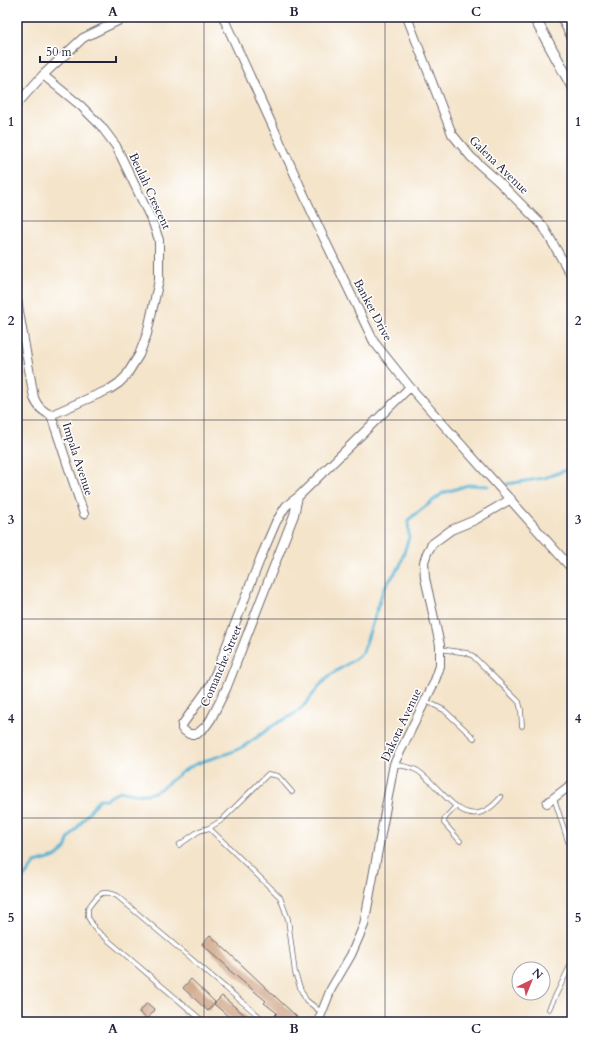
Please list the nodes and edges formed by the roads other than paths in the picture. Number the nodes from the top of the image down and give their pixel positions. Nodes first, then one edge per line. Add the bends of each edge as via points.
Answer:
1 (126, 17) edge
2 (223, 17) edge
3 (407, 17) edge
4 (534, 17) edge
5 (562, 17) edge
6 (572, 36) edge
7 (43, 75) junction
8 (572, 86) edge
9 (17, 104) edge
10 (572, 277) edge
11 (17, 300) edge
12 (410, 387) junction
13 (51, 415) junction
14 (298, 497) junction
15 (511, 499) junction
16 (84, 514) dead end
17 (572, 569) edge
18 (440, 649) junction
19 (425, 700) junction
20 (522, 726) dead end
21 (474, 738) dead end
22 (394, 764) junction
23 (572, 784) edge
24 (292, 792) dead end
25 (501, 797) dead end
26 (551, 800) joint
27 (456, 806) junction
28 (209, 828) junction
29 (460, 841) dead end
30 (179, 845) dead end
31 (572, 854) edge
32 (572, 962) edge
33 (549, 1008) dead end
34 (322, 1012) junction
35 (204, 1022) edge
36 (266, 1022) edge
37 (318, 1022) edge

1 - 7 street via 83,38
2 - 12 street, Banket Drive via 366,327 374,342
3 - 10 street, Galena Avenue via 452,134 470,157 544,226
4 - 8 street
5 - 6 street
7 - 9 street
7 - 13 street, Beulah Crescent via 81,106 116,146 153,223 159,240 160,262 147,334 139,355 126,376 110,388
11 - 13 street, Impala Avenue via 34,398 43,412
12 - 14 street, Comanche Street
12 - 15 street, Banket Drive
13 - 16 street, Impala Avenue
14 - 14 street, Comanche Street via 294,515 226,689 206,726 196,734 189,734 182,729 182,725 210,686 276,522 286,506
15 - 17 street, Banket Drive
15 - 18 street, Dakota Avenue via 475,520 451,530 432,544 427,553 424,562 425,578
18 - 19 street, Dakota Avenue via 438,674
18 - 20 lane via 473,656 519,702
19 - 21 lane via 444,710
19 - 22 street, Dakota Avenue
22 - 27 lane via 416,770
22 - 34 street, Dakota Avenue via 364,925
23 - 26 street
24 - 28 lane via 278,776 268,774 222,820
25 - 27 lane via 483,813 464,812
26 - 31 lane
27 - 29 lane via 445,818 444,823
28 - 30 lane via 199,831
28 - 34 lane via 280,897 288,919 295,973 301,990 306,1000
32 - 33 lane
34 - 37 street, Dakota Avenue
35 - 36 lane via 96,929 88,917 88,908 102,893 108,892 117,896

